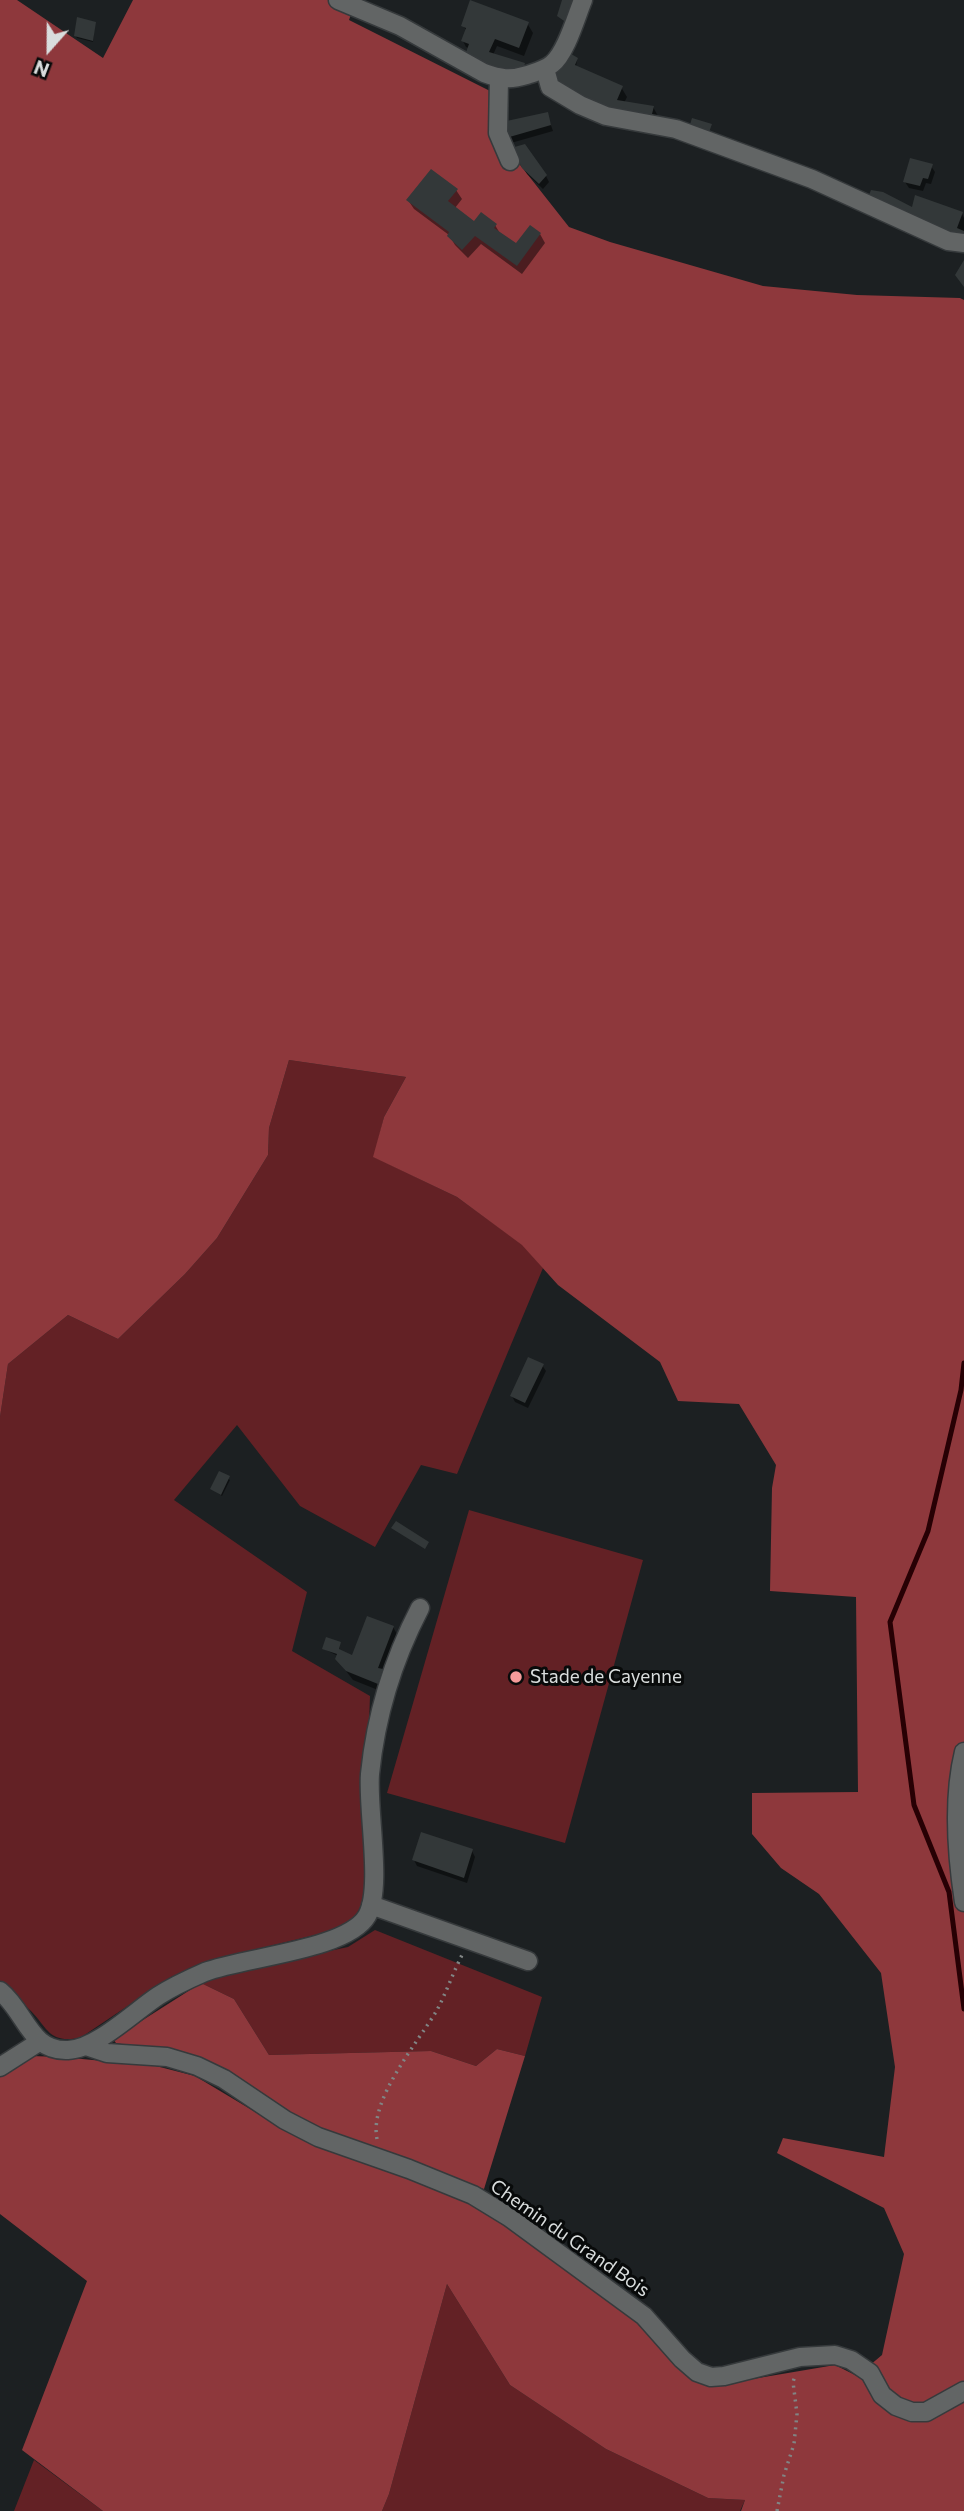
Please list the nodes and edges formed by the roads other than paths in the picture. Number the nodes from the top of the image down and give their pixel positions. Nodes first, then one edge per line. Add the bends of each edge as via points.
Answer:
1 (338, 0) edge
2 (583, 0) edge
3 (545, 69) junction
4 (499, 79) junction
5 (510, 161) dead end
6 (964, 243) edge
7 (420, 1608) dead end
8 (964, 1752) edge
9 (964, 1902) edge
10 (371, 1905) junction
11 (528, 1961) dead end
12 (0, 1991) edge
13 (39, 2042) junction
14 (86, 2046) junction
15 (0, 2067) edge
16 (964, 2391) edge

1 - 4 street via 400,26
2 - 3 street via 555,63
3 - 4 street
3 - 6 street via 550,87 594,111 676,129 812,178 947,241
4 - 5 street via 498,133
7 - 10 street via 394,1662 376,1738 370,1786
8 - 9 street via 957,1855
10 - 11 street
10 - 14 street via 367,1916 342,1937 207,1972 159,1996
12 - 13 street
13 - 14 street via 68,2050
13 - 15 street
14 - 16 street, Chemin du Grand Bois via 107,2053 167,2057 197,2066 318,2137 473,2195 644,2316 697,2372 724,2376 822,2354 851,2360 870,2373 882,2395 912,2412 926,2412

